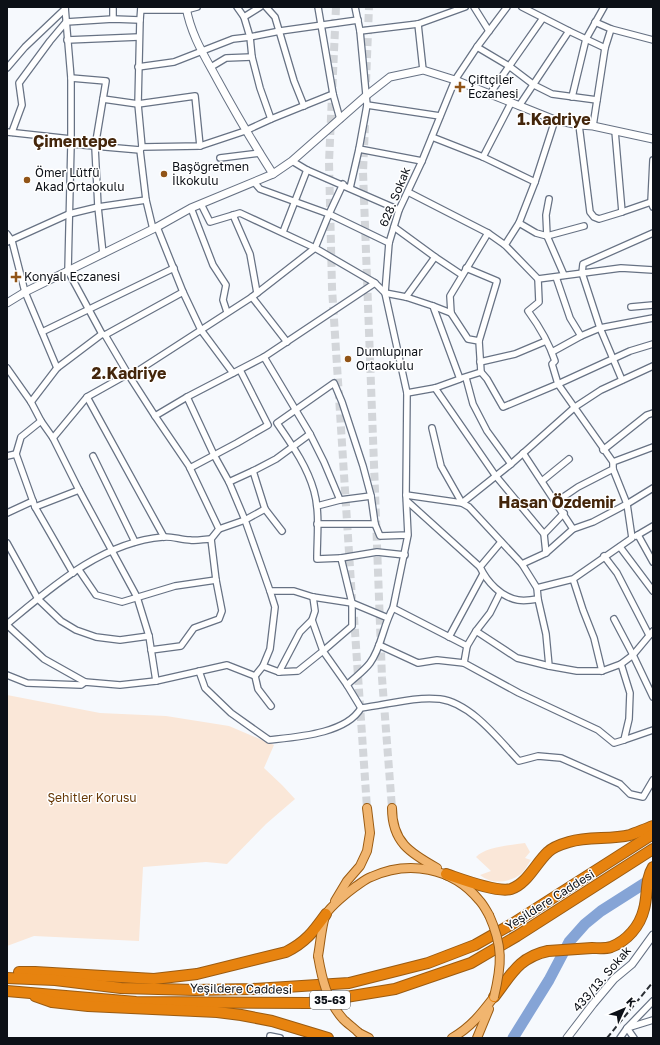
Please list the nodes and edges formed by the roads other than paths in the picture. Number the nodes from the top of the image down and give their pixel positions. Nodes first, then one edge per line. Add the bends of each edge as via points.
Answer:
1 (113, 7) edge
2 (197, 7) edge
3 (237, 7) edge
4 (260, 7) edge
5 (266, 7) edge
6 (318, 7) edge
7 (355, 7) edge
8 (466, 7) edge
9 (474, 7) edge
10 (507, 7) edge
11 (522, 7) edge
12 (604, 7) edge
13 (65, 8) edge
14 (141, 8) edge
15 (186, 8) edge
16 (452, 9) edge
17 (244, 17) junction
18 (543, 18) junction
19 (113, 19) junction
20 (140, 20) junction
21 (358, 20) junction
22 (66, 22) junction
23 (596, 22) junction
24 (418, 24) junction
25 (322, 25) junction
26 (611, 29) junction
27 (280, 31) junction
28 (360, 31) junction
29 (488, 31) junction
30 (569, 31) junction
31 (140, 37) junction
32 (250, 37) junction
33 (586, 39) junction
34 (67, 40) junction
35 (653, 40) edge
36 (477, 47) junction
37 (605, 48) junction
38 (201, 52) junction
39 (252, 57) junction
40 (510, 66) junction
41 (138, 67) junction
42 (211, 67) junction
43 (7, 68) edge
44 (423, 70) junction
45 (71, 78) junction
46 (455, 80) junction
47 (534, 85) junction
48 (333, 94) junction
49 (366, 95) junction
50 (489, 95) junction
51 (572, 97) junction
52 (103, 99) junction
53 (597, 100) junction
54 (511, 103) junction
55 (138, 104) junction
56 (366, 105) junction
57 (304, 106) junction
58 (519, 106) junction
59 (440, 116) junction
60 (271, 119) junction
61 (340, 119) junction
62 (555, 120) junction
63 (579, 125) junction
64 (593, 126) junction
65 (245, 131) junction
66 (615, 131) junction
67 (9, 132) edge
68 (432, 137) junction
69 (653, 139) edge
70 (71, 142) junction
71 (200, 146) junction
72 (95, 147) junction
73 (141, 149) junction
74 (359, 149) junction
75 (260, 153) junction
76 (483, 157) junction
77 (220, 158) dead end
78 (653, 160) edge
79 (292, 161) junction
80 (422, 161) junction
81 (307, 170) junction
82 (273, 174) junction
83 (254, 182) junction
84 (535, 182) junction
85 (343, 184) junction
86 (350, 188) junction
87 (408, 192) junction
88 (549, 199) dead end
89 (146, 200) junction
90 (295, 202) junction
91 (201, 204) junction
92 (652, 204) edge
93 (98, 207) junction
94 (191, 208) junction
95 (399, 210) junction
96 (622, 212) junction
97 (69, 214) junction
98 (329, 214) junction
99 (233, 215) junction
100 (519, 223) junction
101 (584, 226) dead end
102 (394, 227) junction
103 (155, 228) junction
104 (283, 232) junction
105 (653, 233) edge
106 (7, 234) edge
107 (488, 234) junction
108 (547, 236) junction
109 (9, 242) edge
110 (389, 243) junction
111 (505, 245) junction
112 (315, 248) junction
113 (103, 254) junction
114 (435, 257) junction
115 (174, 268) junction
116 (466, 268) junction
117 (653, 270) edge
118 (68, 271) junction
119 (582, 273) junction
120 (462, 275) junction
121 (564, 275) junction
122 (556, 277) junction
123 (538, 279) junction
124 (375, 283) junction
125 (25, 292) junction
126 (183, 292) junction
127 (385, 293) junction
128 (254, 295) junction
129 (406, 297) junction
130 (7, 303) edge
131 (653, 305) edge
132 (433, 306) junction
133 (631, 307) dead end
134 (88, 310) junction
135 (227, 312) junction
136 (451, 313) junction
137 (653, 318) edge
138 (600, 328) junction
139 (201, 330) junction
140 (42, 332) junction
141 (103, 335) junction
142 (581, 336) junction
143 (479, 341) junction
144 (546, 341) junction
145 (288, 342) junction
146 (653, 344) edge
147 (552, 352) junction
148 (264, 357) junction
149 (613, 358) junction
150 (480, 362) junction
151 (653, 366) edge
152 (7, 368) edge
153 (57, 368) junction
154 (240, 370) junction
155 (481, 372) junction
156 (233, 373) junction
157 (128, 374) junction
158 (463, 378) junction
159 (622, 380) junction
160 (558, 384) junction
161 (435, 388) junction
162 (407, 393) junction
163 (87, 397) junction
164 (187, 397) junction
165 (31, 402) junction
166 (575, 407) junction
167 (296, 410) junction
168 (653, 413) edge
169 (155, 416) junction
170 (41, 421) junction
171 (277, 423) junction
172 (268, 425) junction
173 (432, 428) dead end
174 (310, 434) junction
175 (53, 438) junction
176 (293, 447) junction
177 (653, 447) edge
178 (604, 450) junction
179 (523, 453) junction
180 (16, 454) junction
181 (214, 455) junction
182 (7, 456) edge
183 (93, 456) dead end
184 (570, 459) dead end
185 (613, 462) junction
186 (511, 464) junction
187 (190, 468) junction
188 (613, 469) junction
189 (253, 471) junction
190 (496, 475) junction
191 (542, 481) junction
192 (230, 482) junction
193 (653, 488) edge
194 (79, 490) junction
195 (371, 496) junction
196 (407, 498) junction
197 (340, 500) junction
198 (556, 502) junction
199 (462, 503) junction
200 (34, 504) junction
201 (626, 504) junction
202 (316, 506) junction
203 (265, 509) junction
204 (7, 513) edge
205 (564, 513) junction
206 (245, 520) junction
207 (317, 524) junction
208 (375, 524) junction
209 (653, 526) edge
210 (573, 528) junction
211 (219, 529) junction
212 (282, 531) dead end
213 (544, 534) junction
214 (408, 535) junction
215 (638, 535) junction
216 (164, 537) junction
217 (632, 538) junction
218 (211, 539) junction
219 (7, 542) edge
220 (135, 542) junction
221 (501, 542) junction
222 (620, 547) junction
223 (112, 550) junction
224 (546, 553) junction
225 (405, 555) junction
226 (604, 556) junction
227 (340, 558) junction
228 (653, 562) edge
229 (522, 564) junction
230 (480, 567) junction
231 (79, 570) junction
232 (73, 573) junction
233 (483, 574) junction
234 (573, 579) junction
235 (216, 580) junction
236 (537, 588) junction
237 (270, 591) junction
238 (653, 592) edge
239 (500, 593) junction
240 (137, 597) junction
241 (313, 597) junction
242 (38, 599) junction
243 (538, 599) junction
244 (352, 603) junction
245 (393, 608) junction
246 (388, 618) junction
247 (614, 619) dead end
248 (312, 620) junction
249 (7, 625) edge
250 (476, 630) junction
251 (651, 633) edge
252 (149, 636) junction
253 (449, 637) junction
254 (379, 645) junction
255 (467, 646) junction
256 (152, 650) junction
257 (323, 651) junction
258 (633, 655) junction
259 (464, 663) junction
260 (621, 664) junction
261 (263, 666) junction
262 (549, 666) junction
263 (199, 671) junction
264 (602, 671) junction
265 (279, 672) junction
266 (7, 675) edge
267 (255, 676) junction
268 (156, 681) junction
269 (85, 682) junction
270 (346, 685) junction
271 (653, 697) edge
272 (271, 706) dead end
273 (361, 708) junction
274 (653, 730) edge
275 (624, 740) junction
276 (653, 780) edge
277 (367, 808) tunnel mouth
278 (392, 808) tunnel mouth
279 (653, 826) edge
280 (653, 834) edge
281 (653, 849) edge
282 (652, 869) edge
283 (446, 874) junction
284 (326, 914) junction
285 (653, 935) edge
286 (7, 973) edge
287 (7, 978) edge
288 (7, 991) edge
289 (18, 991) junction
290 (494, 997) junction
291 (653, 1001) edge
292 (653, 1020) edge
293 (627, 1028) junction
294 (270, 1036) dead end
295 (280, 1038) edge
296 (328, 1038) edge
297 (369, 1038) edge
298 (452, 1038) edge
299 (477, 1038) edge
300 (567, 1038) edge
301 (620, 1038) edge
302 (634, 1038) edge

1 - 19 street
2 - 15 street
3 - 17 street
4 - 17 street
5 - 27 street via 275,17
6 - 25 street
7 - 21 street
8 - 16 street
9 - 29 street
10 - 29 street, 628. Sokak
11 - 18 street
12 - 23 street
13 - 22 street
13 - 43 street
14 - 15 street
14 - 20 street
15 - 38 street
16 - 24 street
17 - 32 street
18 - 30 street
18 - 40 street
19 - 20 street
19 - 22 street
20 - 31 street
21 - 25 street
21 - 28 street
22 - 34 street
22 - 67 street via 19,83 22,106
23 - 26 street
23 - 33 street
24 - 28 street
24 - 44 street
25 - 27 street
25 - 48 street
26 - 35 street
26 - 37 street
27 - 32 street
27 - 57 street
28 - 49 street
29 - 36 street, 628. Sokak
30 - 33 street
30 - 47 street
31 - 34 street
31 - 41 street
32 - 38 street via 233,38
32 - 39 street
33 - 37 street
33 - 51 street
34 - 45 street
36 - 40 street
36 - 46 street, 628. Sokak
37 - 53 street
38 - 41 street via 174,62
38 - 42 street
39 - 42 street via 226,58
39 - 60 street
40 - 47 street
40 - 50 street
41 - 55 street
42 - 65 street
44 - 46 street
44 - 49 street via 390,77
45 - 52 street via 106,81
45 - 70 street
46 - 50 street
46 - 59 street, 628. Sokak
47 - 51 street via 555,95
47 - 58 street
48 - 57 street
48 - 61 street
49 - 56 street
49 - 61 street
50 - 54 street
51 - 53 street
52 - 55 street
52 - 72 street
53 - 64 street
54 - 58 street
54 - 76 street
55 - 71 street via 195,96
55 - 73 street
56 - 59 street
56 - 74 street
57 - 60 street
58 - 62 street
59 - 68 street, 628. Sokak
60 - 65 street
61 - 79 street
62 - 63 street
62 - 84 street
63 - 64 street
63 - 96 street via 590,212 599,219
64 - 66 street
65 - 71 street
65 - 75 street
66 - 69 street
66 - 96 street
67 - 70 street
68 - 76 street
68 - 80 street, 628. Sokak
70 - 72 street
70 - 97 street
71 - 73 street
72 - 73 street
72 - 93 street
73 - 89 street
74 - 80 street
74 - 86 street
75 - 77 street
75 - 82 street
76 - 84 street
78 - 92 street
79 - 81 street
79 - 82 street
80 - 87 street, 628. Sokak
81 - 85 street
81 - 90 street
82 - 83 street
83 - 90 street via 260,189
83 - 91 street
84 - 100 street
85 - 86 street
85 - 98 street
86 - 95 street
87 - 95 street, 628. Sokak
87 - 107 street
88 - 108 street via 546,215
89 - 93 street
89 - 103 street
90 - 98 street
90 - 104 street
91 - 94 street
91 - 99 street via 210,222
92 - 96 street
93 - 97 street
93 - 113 street
94 - 103 street
94 - 135 street via 213,265 226,285 223,300
95 - 102 street, 628. Sokak
97 - 109 street
97 - 118 street
98 - 110 street
98 - 112 street
99 - 104 street via 240,212
99 - 128 street via 250,254
100 - 108 street
100 - 111 street
101 - 108 street
102 - 110 street, 628. Sokak
102 - 114 street
103 - 113 street
103 - 115 street
104 - 112 street
105 - 119 street via 583,264
106 - 109 street
107 - 111 street
107 - 116 street
108 - 121 street
109 - 125 street
110 - 127 street, 628. Sokak
111 - 123 street
112 - 124 street
112 - 128 street
113 - 118 street
114 - 120 street
114 - 129 street
115 - 126 street
115 - 134 street
116 - 120 street
116 - 143 street via 497,281
117 - 119 street via 620,268
118 - 125 street
118 - 134 street
119 - 121 street
119 - 138 street
120 - 136 street via 450,296
121 - 122 street
122 - 123 street
122 - 142 street via 570,318
123 - 144 street via 539,302 528,311 539,325
124 - 127 street
124 - 145 street
125 - 130 street
125 - 140 street
126 - 139 street
126 - 141 street
127 - 129 street
127 - 162 street, 628. Sokak
128 - 135 street
128 - 145 street
129 - 132 street
131 - 133 street
132 - 136 street
132 - 158 street
134 - 140 street
134 - 141 street
135 - 139 street
136 - 143 street via 468,339
137 - 138 street
138 - 142 street
138 - 149 street
139 - 156 street
139 - 157 street via 136,372
140 - 153 street
141 - 153 street
141 - 157 street
142 - 147 street
143 - 150 street
144 - 147 street
144 - 150 street via 515,354
145 - 148 street
146 - 149 street
147 - 160 street via 555,361 552,364
148 - 154 street
148 - 167 street
149 - 159 street
149 - 160 street
150 - 155 street
151 - 159 street
152 - 165 street
153 - 165 street
154 - 156 street
154 - 172 street
155 - 158 street
155 - 160 street via 503,407
156 - 164 street
157 - 163 street
157 - 169 street
158 - 161 street
158 - 186 street via 487,431
159 - 166 street
160 - 166 street
161 - 162 street
161 - 190 street
162 - 196 street, 628. Sokak
163 - 175 street
163 - 216 street
164 - 169 street
164 - 181 street
165 - 170 street
166 - 178 street
166 - 179 street
167 - 171 street
167 - 174 street
167 - 195 street via 334,383
168 - 178 street via 647,415
169 - 187 street
170 - 175 street
170 - 180 street via 21,437
171 - 172 street
171 - 176 street
172 - 181 street
173 - 199 street via 441,466
174 - 176 street
174 - 197 street
175 - 194 street
176 - 189 street
176 - 202 street via 304,465 314,491
177 - 185 street
178 - 185 street
179 - 186 street
179 - 191 street
180 - 182 street
180 - 200 street
181 - 187 street
181 - 192 street
183 - 220 street
184 - 191 street
185 - 188 street
186 - 190 street
187 - 211 street
188 - 198 street
188 - 201 street
189 - 192 street
189 - 203 street
190 - 199 street
190 - 213 street
191 - 198 street
192 - 206 street
193 - 201 street
194 - 200 street
194 - 223 street
195 - 197 street
195 - 208 street
196 - 199 street
196 - 214 street, 628. Sokak
196 - 230 street
197 - 202 street
198 - 205 street
199 - 221 street via 469,507
200 - 204 street
200 - 232 street
201 - 210 street via 593,522
201 - 217 street
202 - 207 street
203 - 206 street
203 - 212 street
205 - 210 street
205 - 213 street
206 - 211 street
206 - 237 street
207 - 208 street
207 - 227 street via 317,559
208 - 214 street via 380,536
209 - 215 street
210 - 224 street
211 - 218 street
213 - 224 street
214 - 225 street, 628. Sokak
215 - 217 street
215 - 228 street
216 - 218 street
216 - 220 street
217 - 222 street
218 - 235 street
219 - 242 street
220 - 223 street
221 - 229 street
221 - 230 street
222 - 226 street
222 - 238 street
223 - 231 street
223 - 240 street
224 - 229 street
225 - 227 street via 377,552
225 - 245 street, 628. Sokak
226 - 234 street
226 - 251 street via 617,573
227 - 244 street
229 - 236 street
230 - 233 street
231 - 232 street
231 - 240 street via 96,595 122,602
232 - 242 street
233 - 239 street
233 - 253 street
234 - 236 street
234 - 264 street via 594,638
235 - 240 street via 175,586
235 - 256 street via 222,611 219,619 194,628 181,646
236 - 243 street
237 - 241 street via 294,591
237 - 261 street via 275,607 270,649
239 - 243 street via 518,600
239 - 250 street via 490,613
240 - 252 street
241 - 244 street
241 - 248 street via 315,611
242 - 249 street
242 - 252 street via 61,621 96,637 120,640
243 - 262 street via 546,634
244 - 246 street
244 - 257 street via 352,626
245 - 246 street, 628. Sokak
245 - 253 street
246 - 254 street, 628. Sokak
247 - 258 street
248 - 257 street
248 - 265 street via 300,632
249 - 269 street via 44,659
250 - 255 street
250 - 262 street via 517,658
251 - 258 street
252 - 256 street
253 - 255 street
254 - 259 street via 418,663 437,660
254 - 270 street, 628. Sokak via 370,664
255 - 259 street
256 - 268 street
257 - 265 street via 298,671
257 - 270 street
258 - 260 street
258 - 271 street
259 - 275 street via 519,693 598,730 614,743
260 - 264 street
260 - 275 street via 630,693 629,719
261 - 265 street
261 - 267 street
262 - 264 street via 577,671
263 - 267 street via 227,664
263 - 268 street
263 - 273 street via 205,688 231,713 269,740 308,736 334,728 357,716
266 - 269 street via 27,682 81,685
267 - 272 street via 258,689
268 - 269 street via 120,685
270 - 273 street
273 - 276 street via 417,700 441,700 462,707 488,727 518,761 538,756 560,758 620,784 630,794 643,797
274 - 275 street
277 - 284 main road via 370,833 367,851 360,866
278 - 283 main road via 393,826 400,841 413,855
279 - 283 highway via 629,835 586,838 556,846 521,883 511,889 485,886
280 - 287 highway, Yeşildere Caddesi via 475,945 428,963 349,982 253,989 195,990 121,988 55,980
281 - 289 highway, Yeşildere Caddesi via 471,963 395,988 309,1003 136,1002
282 - 290 highway via 646,886 643,915 628,937 610,947 540,952 518,965
283 - 284 main road via 416,867 396,869 370,877 347,893
283 - 290 main road, bridge via 478,899 496,930 501,961
284 - 286 highway via 308,938 286,952 197,974 154,980 35,972
284 - 297 main road, 35-63, bridge via 318,956 322,979 330,1000 343,1018
285 - 300 street, 433/13. Sokak via 632,964 614,979
288 - 289 highway, Yeşildere Caddesi
289 - 296 highway via 52,1002 88,1006 241,1015 272,1021
290 - 298 main road via 482,1014
290 - 299 main road
291 - 293 street
292 - 293 street
293 - 301 street
293 - 302 street
294 - 295 street

